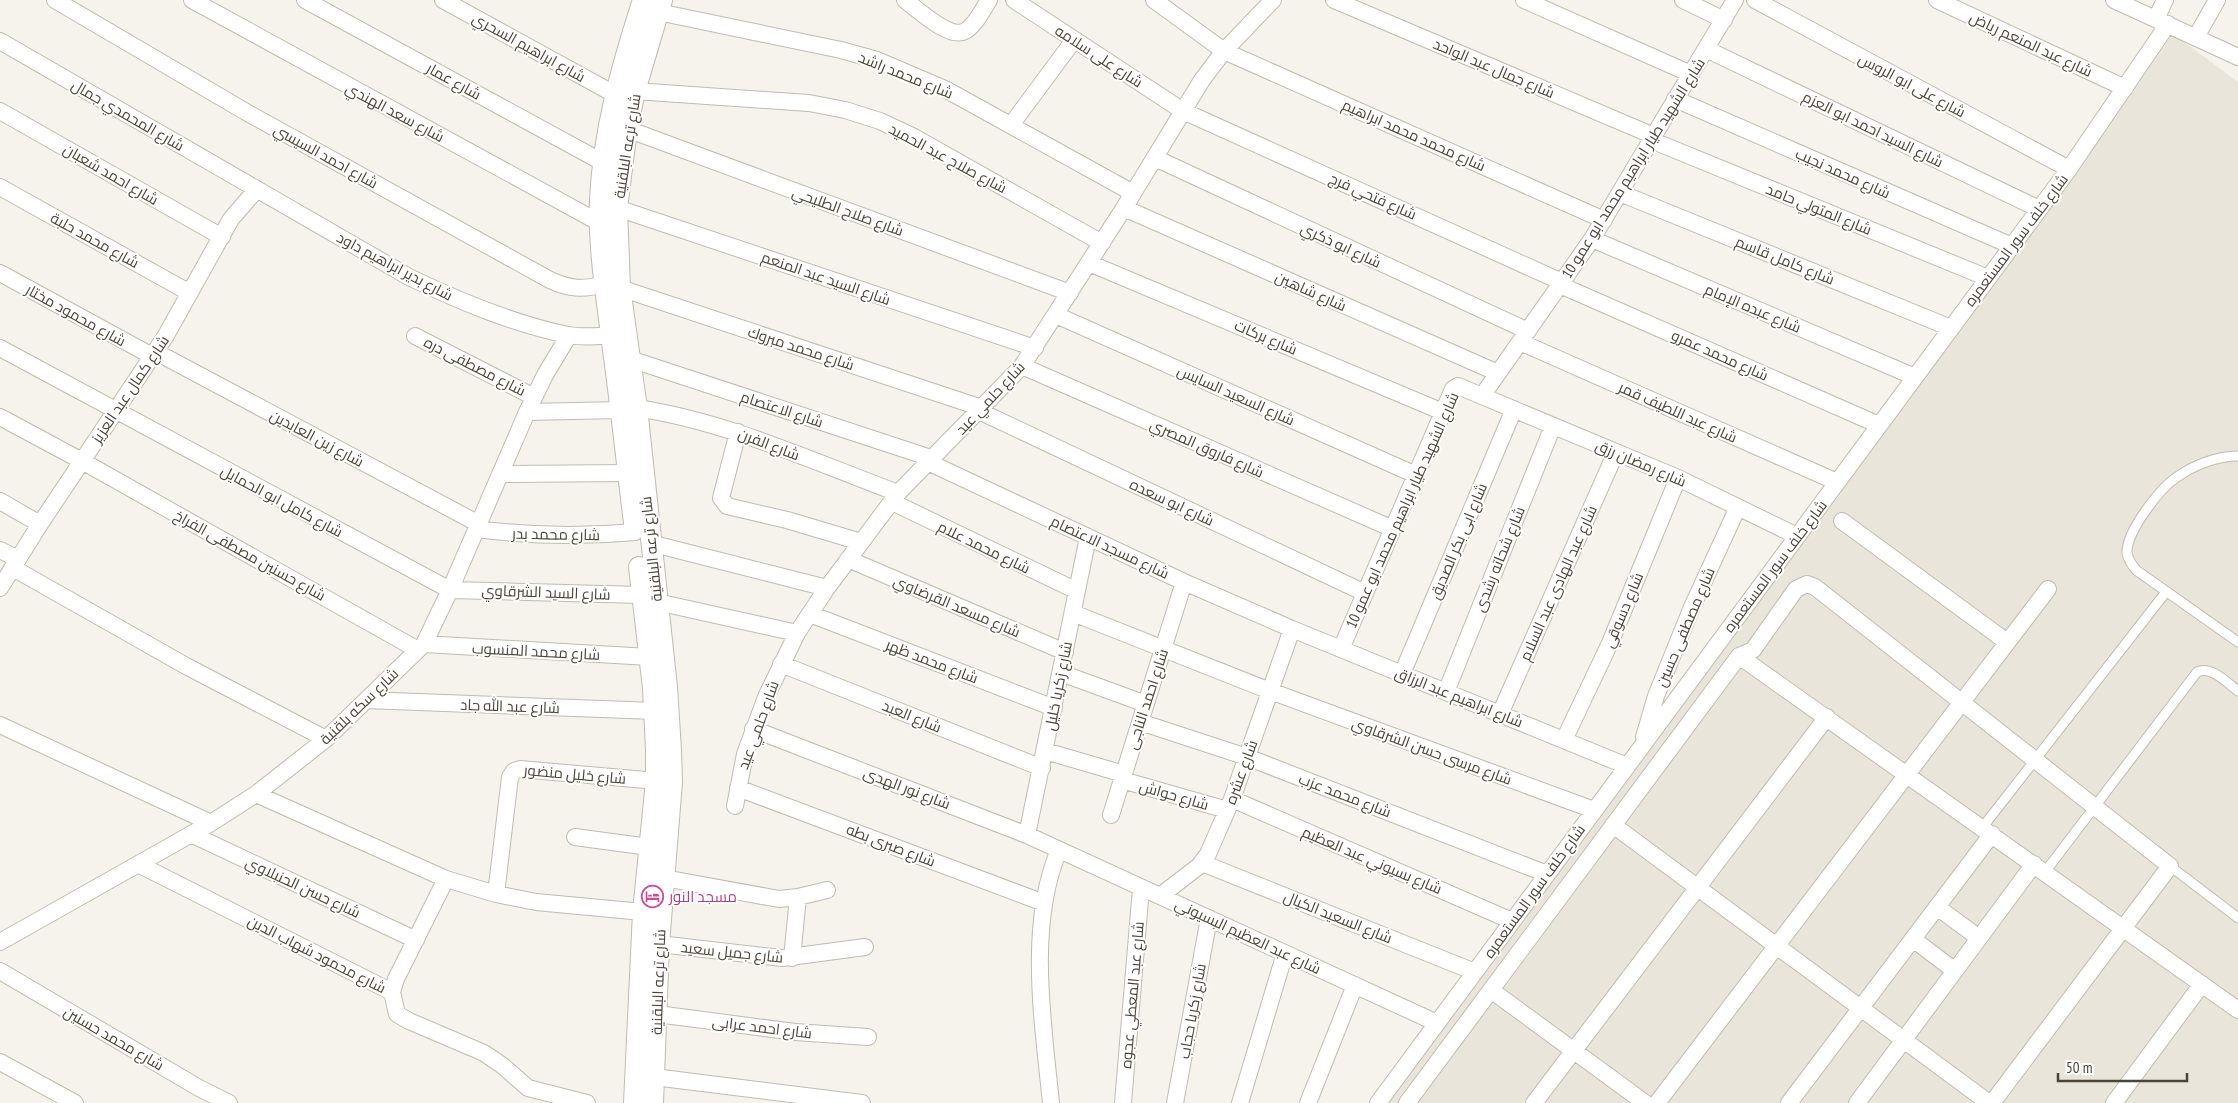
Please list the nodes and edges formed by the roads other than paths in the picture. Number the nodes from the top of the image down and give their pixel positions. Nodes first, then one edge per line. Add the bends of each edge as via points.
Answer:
1 (55, 0) edge
2 (192, 0) edge
3 (305, 0) edge
4 (443, 0) edge
5 (905, 0) edge
6 (989, 0) edge
7 (1014, 0) edge
8 (1154, 0) edge
9 (1273, 0) edge
10 (1334, 0) edge
11 (1524, 0) edge
12 (1683, 0) edge
13 (1736, 0) edge
14 (1756, 0) edge
15 (1936, 0) edge
16 (2114, 0) edge
17 (2165, 0) edge
18 (2217, 0) edge
19 (649, 2) edge
20 (1724, 20) junction
21 (2162, 21) junction
22 (2196, 37) junction
23 (1074, 40) junction
24 (0, 41) edge
25 (1706, 49) junction
26 (1224, 51) junction
27 (2238, 57) edge
28 (1691, 74) junction
29 (2126, 88) junction
30 (625, 93) junction
31 (1675, 100) junction
32 (0, 111) edge
33 (1183, 111) junction
34 (1011, 125) junction
35 (627, 130) junction
36 (1652, 138) junction
37 (1154, 158) junction
38 (604, 163) junction
39 (2069, 169) junction
40 (0, 187) edge
41 (257, 189) junction
42 (1133, 193) junction
43 (1620, 193) junction
44 (617, 208) junction
45 (1124, 208) junction
46 (2039, 209) junction
47 (1604, 220) junction
48 (600, 223) junction
49 (222, 237) junction
50 (1592, 239) junction
51 (1102, 242) junction
52 (2012, 246) junction
53 (1089, 263) junction
54 (0, 273) edge
55 (1988, 278) junction
56 (1561, 284) junction
57 (612, 286) junction
58 (190, 293) junction
59 (1070, 293) junction
60 (1056, 315) junction
61 (1951, 328) junction
62 (619, 334) junction
63 (569, 335) junction
64 (415, 336) dead end
65 (1524, 336) junction
66 (0, 348) edge
67 (1035, 348) junction
68 (154, 354) junction
69 (630, 359) junction
70 (1022, 366) junction
71 (1498, 373) junction
72 (1915, 377) junction
73 (1482, 396) junction
74 (534, 397) junction
75 (629, 409) junction
76 (980, 409) junction
77 (1514, 409) junction
78 (115, 412) junction
79 (527, 412) junction
80 (1443, 412) junction
81 (0, 416) edge
82 (1879, 425) junction
83 (1553, 426) junction
84 (738, 432) junction
85 (1616, 452) junction
86 (2238, 456) edge
87 (82, 461) junction
88 (932, 461) junction
89 (628, 473) junction
90 (500, 474) junction
91 (1416, 475) junction
92 (1678, 478) junction
93 (1837, 482) junction
94 (895, 498) junction
95 (0, 501) edge
96 (1738, 507) junction
97 (1842, 521) dead end
98 (40, 524) junction
99 (478, 526) junction
100 (1393, 530) junction
101 (1797, 536) junction
102 (1088, 537) junction
103 (642, 538) junction
104 (861, 542) junction
105 (0, 550) edge
106 (848, 560) junction
107 (16, 564) junction
108 (1184, 582) junction
109 (0, 588) edge
110 (827, 588) junction
111 (2048, 589) dead end
112 (450, 590) junction
113 (1077, 592) junction
114 (2166, 592) junction
115 (1365, 594) junction
116 (650, 598) junction
117 (1073, 613) junction
118 (810, 614) junction
119 (1292, 629) junction
120 (797, 633) junction
121 (2007, 642) junction
122 (2238, 642) edge
123 (421, 647) junction
124 (1163, 649) junction
125 (1341, 649) junction
126 (1065, 652) junction
127 (1739, 656) junction
128 (649, 657) junction
129 (781, 664) junction
130 (1061, 673) junction
131 (1402, 674) junction
132 (1270, 691) junction
133 (2238, 691) edge
134 (1446, 692) junction
135 (366, 700) junction
136 (1961, 703) junction
137 (1146, 704) junction
138 (1054, 708) junction
139 (655, 711) junction
140 (1500, 714) junction
141 (1828, 717) junction
142 (1140, 722) junction
143 (0, 726) edge
144 (753, 729) junction
145 (326, 739) junction
146 (1564, 740) junction
147 (1640, 749) junction
148 (1045, 751) junction
149 (1246, 757) junction
150 (2037, 760) junction
151 (1627, 766) junction
152 (1042, 768) junction
153 (1907, 774) junction
154 (1123, 777) junction
155 (664, 781) junction
156 (738, 788) junction
157 (256, 794) junction
158 (1229, 805) junction
159 (735, 806) dead end
160 (2095, 808) junction
161 (1594, 810) junction
162 (1111, 815) dead end
163 (211, 823) junction
164 (1613, 825) junction
165 (1987, 831) junction
166 (191, 834) junction
167 (1027, 835) junction
168 (575, 837) dead end
169 (649, 847) junction
170 (1059, 850) junction
171 (1202, 863) junction
172 (138, 864) junction
173 (2170, 866) junction
174 (2040, 868) junction
175 (1547, 874) junction
176 (664, 878) junction
177 (446, 879) junction
178 (1142, 888) junction
179 (1698, 888) junction
180 (827, 890) dead end
181 (496, 894) junction
182 (1160, 896) junction
183 (798, 897) junction
184 (1044, 903) junction
185 (1937, 907) junction
186 (643, 912) junction
187 (1209, 918) junction
188 (2238, 918) edge
189 (1512, 921) junction
190 (2124, 928) junction
191 (1979, 938) junction
192 (1913, 939) junction
193 (416, 940) junction
194 (0, 942) edge
195 (659, 944) junction
196 (1776, 946) junction
197 (865, 947) dead end
198 (1285, 954) junction
199 (792, 958) junction
200 (0, 971) edge
201 (1955, 971) junction
202 (1475, 972) junction
203 (2202, 984) junction
204 (1355, 986) junction
205 (1491, 990) junction
206 (392, 992) junction
207 (1860, 1008) junction
208 (2238, 1010) edge
209 (657, 1014) junction
210 (1437, 1023) junction
211 (868, 1037) dead end
212 (1904, 1040) junction
213 (1574, 1051) junction
214 (0, 1062) edge
215 (654, 1076) junction
216 (75, 1103) edge
217 (229, 1103) edge
218 (588, 1103) edge
219 (634, 1103) edge
220 (653, 1103) edge
221 (862, 1103) edge
222 (1051, 1103) edge
223 (1123, 1103) edge
224 (1175, 1103) edge
225 (1240, 1103) edge
226 (1308, 1103) edge
227 (1378, 1103) edge
228 (1407, 1103) edge
229 (1534, 1103) edge
230 (1645, 1103) edge
231 (1657, 1103) edge
232 (1789, 1103) edge
233 (1857, 1103) edge
234 (1991, 1103) edge
235 (2114, 1103) edge

1 - 57 street, شارع احمد السيسي via 246,112 550,280 576,288
2 - 48 street, شارع سعد الهندي
3 - 38 street, شارع عمار
4 - 30 street, شارع ابراهيم السحري
5 - 6 street via 942,27 958,34 971,26
7 - 23 street, شارع على سلامه
8 - 26 street, شارع محمد محمد ابراهيم
9 - 26 street, شارع حلمي عيد
10 - 36 street, شارع جمال عبد الواحد
11 - 28 street
12 - 20 street
13 - 20 street, شارع الشهيد طيار ابراهيم محمد ابو عمو 10
14 - 39 street, شارع على ابو الروس
15 - 29 street, شارع عبد المنعم رياض
16 - 21 street
17 - 21 street, شارع خلف سور المستعمره
18 - 22 street
19 - 30 street, شارع ترعه البلقنية
19 - 34 street, شارع محمد راشد via 877,60 945,89
20 - 25 street, شارع الشهيد طيار ابراهيم محمد ابو عمو 10
21 - 22 street
21 - 29 street, شارع خلف سور المستعمره
22 - 27 street
23 - 33 street, شارع على سلامه
23 - 34 street
24 - 41 street, شارع المحمدي جمال
25 - 28 street, شارع الشهيد طيار ابراهيم محمد ابو عمو 10
25 - 46 street, شارع السيد احمد ابو العزم
26 - 33 street, شارع حلمي عيد
26 - 47 street, شارع محمد محمد ابراهيم
28 - 31 street, شارع الشهيد طيار ابراهيم محمد ابو عمو 10
29 - 39 street, شارع خلف سور المستعمره
30 - 35 street, شارع ترعه البلقنية
30 - 38 street, شارع ترعه البلقنية
30 - 51 street, شارع صلاح عبد الحميد via 809,103 845,110 880,121 914,137
31 - 36 street, شارع الشهيد طيار ابراهيم محمد ابو عمو 10
31 - 52 street, شارع محمد نجيب
32 - 49 street, شارع احمد شعبان
33 - 37 street, شارع حلمي عيد
33 - 56 street, شارع فتحي فرج
34 - 42 street, شارع محمد راشد
35 - 44 street, شارع ترعه البلقنية
35 - 59 street, شارع صلاح الطليحي
36 - 43 street, شارع الشهيد طيار ابراهيم محمد ابو عمو 10
36 - 55 street, شارع المتولي حامد
37 - 42 street, شارع حلمي عيد
37 - 65 street, شارع ابو ذكري
38 - 48 street, شارع ترعه البلقنية
39 - 46 street, شارع خلف سور المستعمره
40 - 58 street, شارع محمد حلبة
41 - 49 street, شارع كمال عبد العزيز via 231,219
41 - 63 street, شارع بدير ابراهيم داود via 448,296
42 - 45 street, شارع حلمي عيد
43 - 47 street, شارع الشهيد طيار ابراهيم محمد ابو عمو 10
43 - 61 street, شارع كامل قاسم
44 - 57 street, شارع ترعه البلقنية
44 - 67 street, شارع السيد عبد المنعم
45 - 51 street, شارع حلمي عيد
45 - 71 street, شارع شاهين
46 - 52 street, شارع خلف سور المستعمره
47 - 50 street, شارع الشهيد طيار ابراهيم محمد ابو عمو 10
48 - 57 street, شارع ترعه البلقنية
49 - 58 street, شارع كمال عبد العزيز
50 - 56 street, شارع الشهيد طيار ابراهيم محمد ابو عمو 10
50 - 72 street, شارع عبده الإمام
51 - 53 street, شارع حلمي عيد
52 - 55 street, شارع خلف سور المستعمره
53 - 59 street, شارع حلمي عيد
53 - 80 street, شارع بركات
54 - 68 street, شارع محمود مختار
55 - 61 street, شارع خلف سور المستعمره
56 - 65 street, شارع الشهيد طيار ابراهيم محمد ابو عمو 10
56 - 82 street, شارع محمد عمرو
57 - 62 street, شارع ترعه البلقنية
57 - 76 street, شارع محمد مبروك
58 - 68 street, شارع كمال عبد العزيز
59 - 60 street, شارع حلمي عيد
60 - 67 street, شارع حلمي عيد
60 - 91 street, شارع السعيد السايس
61 - 72 street, شارع خلف سور المستعمره
62 - 63 street
62 - 69 street, شارع ترعه البلقنية
62 - 75 street, شارع ترعه البلقنية
63 - 74 street, شارع سكه بلقنية
64 - 74 street, شارع مصطفى دره
65 - 71 street, شارع الشهيد طيار ابراهيم محمد ابو عمو 10
65 - 93 street, شارع عبد اللطيف قمر
66 - 78 street, شارع كامل ابو الحمايل
67 - 70 street, شارع حلمي عيد
68 - 78 street, شارع كمال عبد العزيز
68 - 99 street, شارع زين العابدين
69 - 75 street, شارع ترعه البلقنية
69 - 88 street, شارع الاعتصام
70 - 76 street, شارع حلمي عيد
70 - 100 street, شارع فاروق المصري
71 - 73 street, شارع الشهيد طيار ابراهيم محمد ابو عمو 10
72 - 82 street, شارع خلف سور المستعمره
73 - 77 street, شارع رمضان رزق
73 - 80 street, شارع الشهيد طيار ابراهيم محمد ابو عمو 10 via 1456,387
74 - 79 street, شارع سكه بلقنية
75 - 79 street, شارع الفرن
75 - 84 street, شارع الفرن via 672,414
75 - 89 street, شارع ترعه البلقنية
75 - 103 street, شارع ترعه البلقنية
76 - 88 street, شارع حلمي عيد
76 - 115 street, شارع ابو سعده
77 - 83 street, شارع رمضان رزق
77 - 131 street, شارع ابى بكر الصديق
78 - 87 street, شارع كمال عبد العزيز
78 - 112 street, شارع كامل ابو الحمايل
79 - 90 street, شارع سكه بلقنية
80 - 91 street, شارع الشهيد طيار ابراهيم محمد ابو عمو 10
81 - 87 street, شارع حسنين مصطفى الفراخ
82 - 93 street, شارع خلف سور المستعمره
83 - 85 street, شارع رمضان رزق
83 - 134 street, شارع شحاته رشدى
84 - 94 street, شارع الفرن
84 - 104 street via 721,498 723,503
85 - 92 street, شارع رمضان رزق
85 - 140 street, شارع عبد الهادى عبد السلام
86 - 114 lane via 2212,460 2177,477 2162,489 2140,520 2128,544 2130,562
87 - 98 street, شارع كمال عبد العزيز
87 - 123 street, شارع حسنين مصطفى الفراخ
88 - 94 street, شارع حلمي عيد
88 - 102 street, شارع مسجد الاعتصام
89 - 90 street
89 - 103 street, شارع ترعه البلقنية
90 - 99 street, شارع سكه بلقنية
91 - 100 street, شارع الشهيد طيار ابراهيم محمد ابو عمو 10
92 - 96 street, شارع رمضان رزق
92 - 146 street, شارع دسوقي via 1610,642
93 - 101 street, شارع خلف سور المستعمره
94 - 104 street, شارع حلمي عيد
94 - 113 street, شارع محمد علام
95 - 98 street
96 - 101 street, شارع رمضان رزق
96 - 147 street, شارع مصطفى حسين via 1663,678
97 - 121 street
98 - 107 street, شارع كمال عبد العزيز
99 - 103 street, شارع محمد بدر via 520,535
99 - 112 street, شارع سكه بلقنية
100 - 115 street, شارع الشهيد طيار ابراهيم محمد ابو عمو 10
101 - 147 street, شارع خلف سور المستعمره
102 - 108 street, شارع مسجد الاعتصام
102 - 113 street, شارع زكريا خليل
103 - 110 street, شارع محمد بدر
103 - 116 street, شارع ترعه البلقنية
104 - 106 street, شارع حلمي عيد
105 - 107 street
106 - 110 street, شارع حلمي عيد
106 - 126 street, شارع مسعد القرضاوي
107 - 109 street, شارع كمال عبد العزيز
107 - 145 street via 186,666
108 - 119 street, شارع مسجد الاعتصام
108 - 124 street, شارع احمد الناجى
110 - 118 street, شارع حلمي عيد
111 - 121 street
112 - 116 street, شارع السيد الشرقاوي
112 - 123 street, شارع سكه بلقنية
113 - 117 street, شارع زكريا خليل
114 - 122 lane
114 - 150 lane
115 - 125 street, شارع الشهيد طيار ابراهيم محمد ابو عمو 10
116 - 120 street, شارع السيد الشرقاوي
116 - 128 street, شارع ترعه البلقنية
116 - 155 street, شارع ترعه البلقنية via 669,711
117 - 124 street, شارع مرسى حسن الشرقاوي
117 - 126 street, شارع زكريا خليل
118 - 120 street, شارع حلمي عيد
118 - 138 street, شارع محمد ظهر
119 - 125 street, شارع ابراهيم عبد الرزاق
119 - 132 street, شارع عشره
120 - 129 street, شارع حلمي عيد
121 - 136 street
123 - 128 street, شارع محمد المنسوب
123 - 135 street, شارع سكه بلقنية
124 - 132 street, شارع مرسى حسن الشرقاوي
124 - 137 street, شارع احمد الناجى
125 - 131 street, شارع ابراهيم عبد الرزاق
126 - 130 street, شارع زكريا خليل
127 - 136 street via 1753,650 1799,586 1811,585
127 - 141 street
127 - 164 street
128 - 139 street, شارع ترعه البلقنية
129 - 144 street, شارع حلمي عيد
129 - 152 street, شارع العبد
130 - 137 street
130 - 138 street, شارع زكريا خليل
131 - 134 street, شارع ابراهيم عبد الرزاق
132 - 149 street, شارع عشره
132 - 161 street, شارع مرسى حسن الشرقاوي
133 - 160 lane via 2210,671 2197,672
134 - 140 street, شارع ابراهيم عبد الرزاق
135 - 139 street, شارع عبد الله جاد
135 - 145 street, شارع سكه بلقنية
136 - 150 street
136 - 153 street
137 - 142 street, شارع احمد الناجى
138 - 148 street, شارع زكريا خليل
139 - 155 street, شارع ترعه البلقنية
140 - 146 street, شارع ابراهيم عبد الرزاق
141 - 153 street
141 - 179 street
142 - 149 street, شارع محمد عزب
142 - 154 street, شارع احمد الناجى
143 - 163 street
144 - 156 street, شارع حلمي عيد
144 - 167 street, شارع نور الهدى
145 - 157 street, شارع سكه بلقنية
146 - 151 street, شارع ابراهيم عبد الرزاق
147 - 151 street, شارع خلف سور المستعمره
148 - 152 street, شارع زكريا خليل
148 - 154 street, شارع حواش
149 - 158 street, شارع عشره
149 - 175 street, شارع محمد عزب
150 - 160 street
150 - 165 lane
151 - 161 street, شارع خلف سور المستعمره
152 - 167 street, شارع زكريا خليل
153 - 165 street
153 - 196 street
154 - 158 street, شارع حواش
154 - 162 street, شارع احمد الناجى
155 - 169 street, شارع ترعه البلقنية
155 - 176 street, شارع ترعه البلقنية
155 - 181 street, شارع خليل منضور via 514,771 510,777
156 - 159 street, شارع حلمي عيد
156 - 184 street, شارع صبرى بطه
157 - 163 street, شارع سكه بلقنية
157 - 177 street
158 - 171 street, شارع عشره
158 - 189 street, شارع بسيوني عبد العظيم
160 - 173 street
160 - 174 lane
161 - 175 street, شارع خلف سور المستعمره
163 - 166 street, شارع سكه بلقنية
164 - 179 street
164 - 205 street
165 - 174 street
165 - 185 street
166 - 172 street, شارع سكه بلقنية
166 - 193 street, شارع حسن الحنبلاوي
167 - 170 street, شارع نور الهدى
168 - 169 street
169 - 186 street, شارع ترعه البلقنية
170 - 178 street, شارع عبد العظيم البسيوني
170 - 184 street via 1051,869
171 - 182 street, شارع عشره
171 - 202 street, شارع السعيد الكيال
172 - 194 street, شارع سكه بلقنية
172 - 206 street, شارع محمود شهاب الدين
173 - 188 lane
173 - 190 street
174 - 190 street
174 - 191 street
175 - 189 street, شارع خلف سور المستعمره
176 - 183 street via 764,897
176 - 195 street, شارع ترعه البلقنية
177 - 181 street
177 - 193 street
178 - 182 street, شارع عبد العظيم البسيوني
178 - 223 street, شارع عبد المعطي عجوه
179 - 196 street
179 - 213 street
180 - 183 street
181 - 186 street via 536,902
182 - 187 street, شارع عبد العظيم البسيوني
183 - 199 street
184 - 222 street via 1041,970
185 - 191 street
185 - 192 street
186 - 219 street, شارع ترعه البلقنية
187 - 198 street, شارع عبد العظيم البسيوني
187 - 224 street, شارع زكريا حجاب
189 - 202 street, شارع خلف سور المستعمره
190 - 203 street
190 - 234 street
191 - 201 street
192 - 201 street
192 - 207 street
193 - 206 street
195 - 199 street, شارع جميل سعيد
195 - 209 street, شارع ترعه البلقنية
196 - 207 street
196 - 231 street
197 - 199 street, شارع جميل سعيد
198 - 204 street, شارع عبد العظيم البسيوني
198 - 225 street
200 - 217 street, شارع محمد حسنين
201 - 212 street
202 - 210 street, شارع خلف سور المستعمره
203 - 208 street
203 - 235 street
204 - 210 street, شارع عبد العظيم البسيوني
204 - 226 street
205 - 213 street
205 - 228 street
206 - 218 street, شارع محمود شهاب الدين via 397,1014 409,1021 484,1053 528,1088
207 - 212 street
207 - 232 street
209 - 211 street, شارع احمد عرابى via 795,1032
209 - 215 street, شارع ترعه البلقنية
210 - 227 street, شارع خلف سور المستعمره
212 - 233 street
212 - 234 street
213 - 229 street
213 - 230 street
214 - 216 street
215 - 220 street, شارع ترعه البلقنية
215 - 221 street

